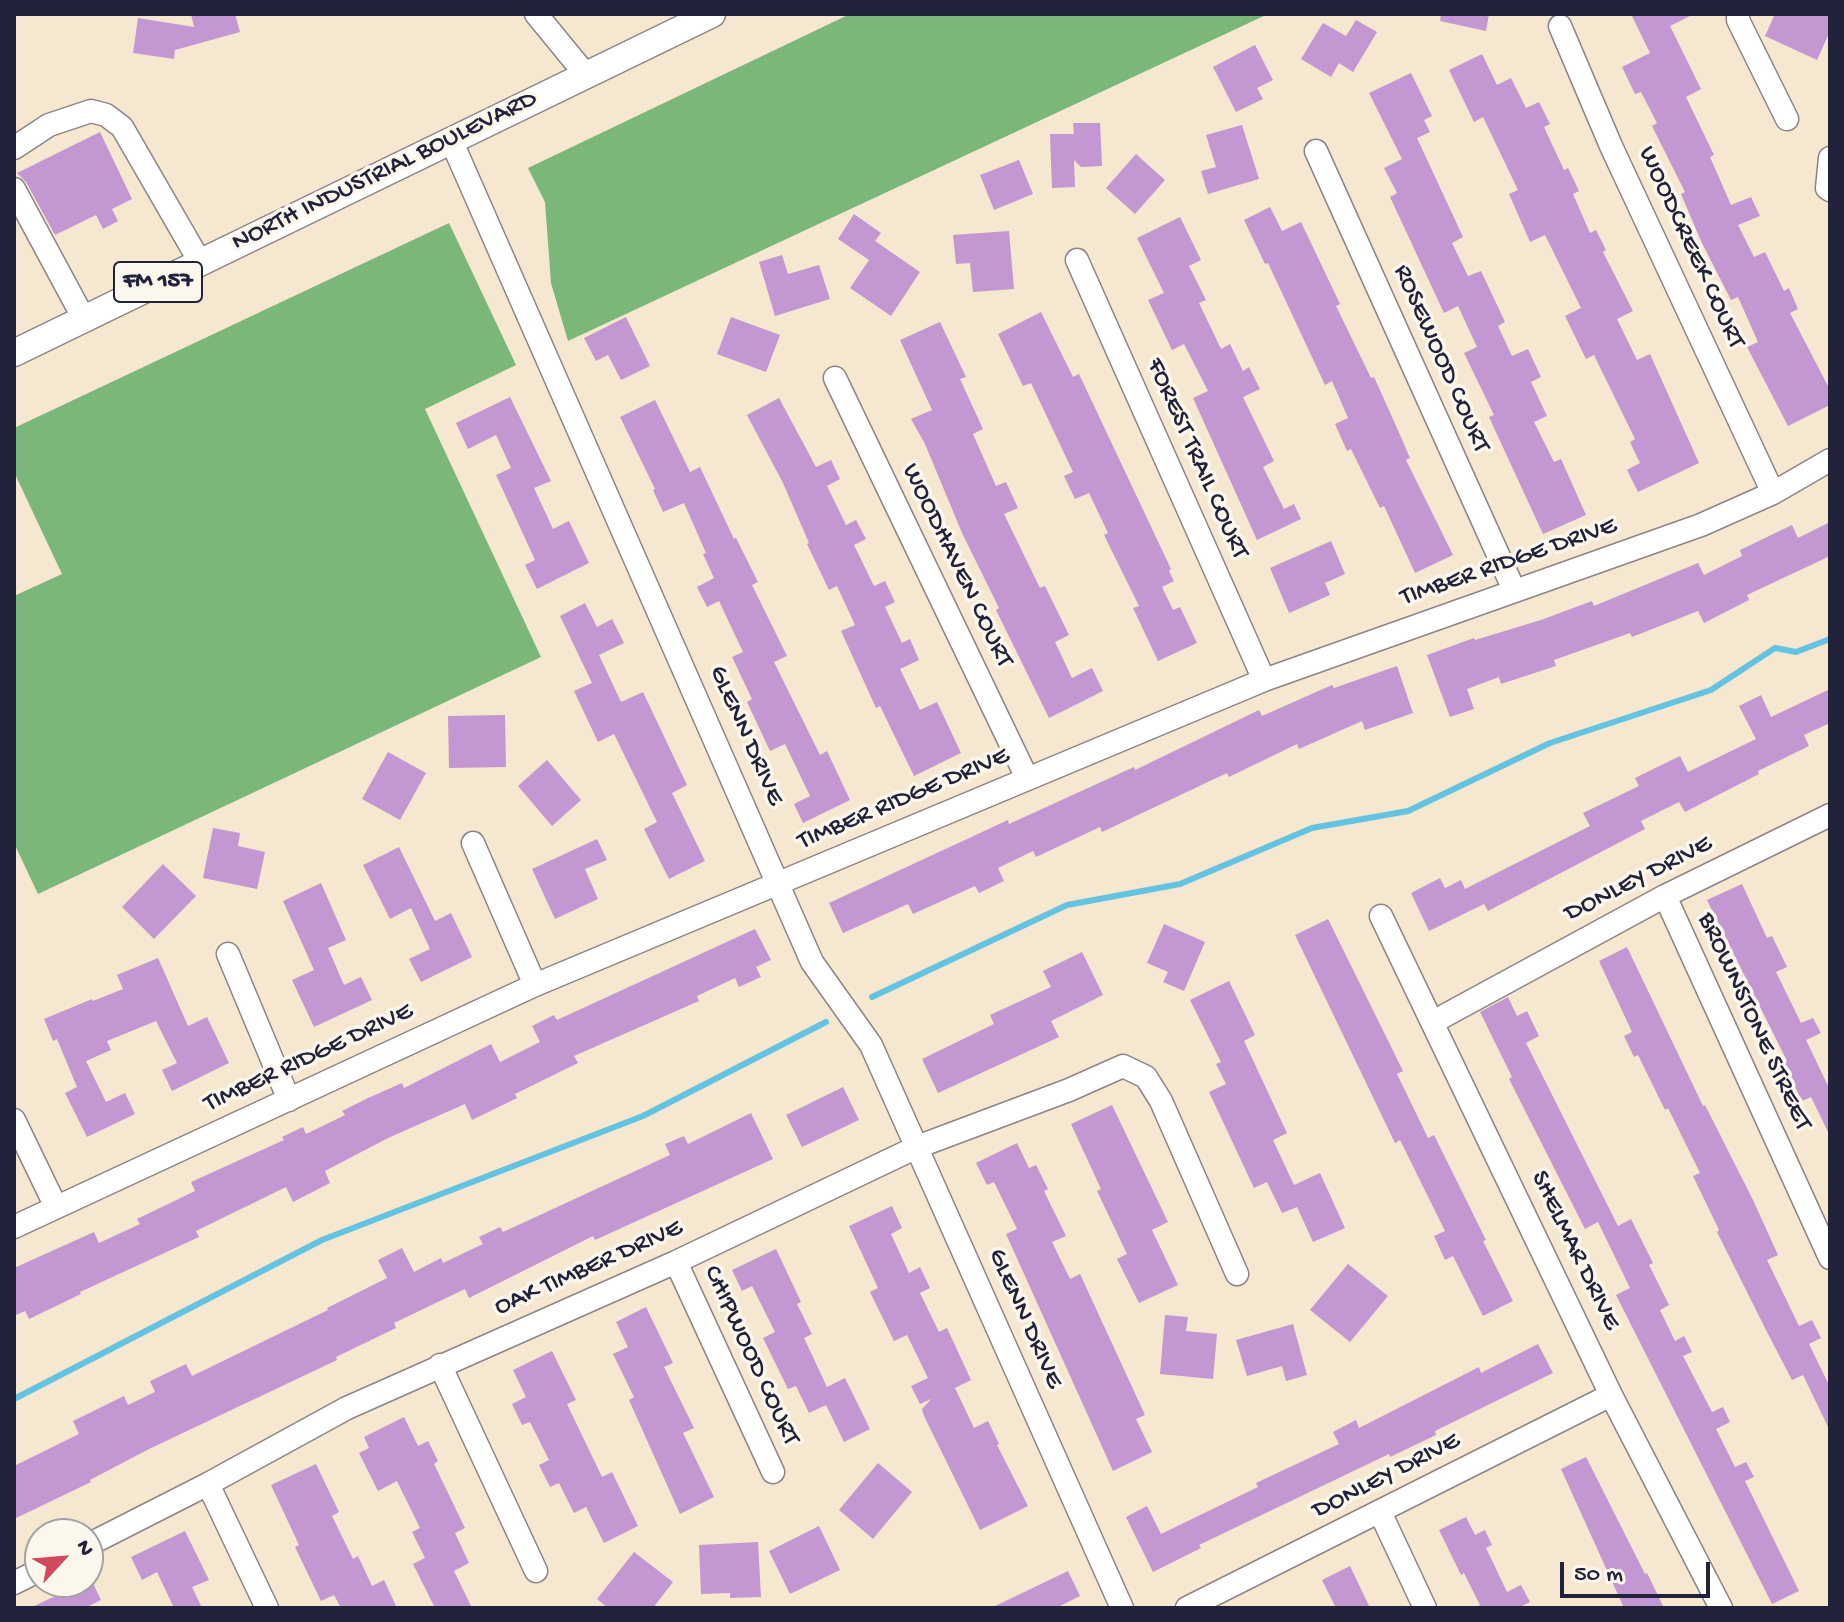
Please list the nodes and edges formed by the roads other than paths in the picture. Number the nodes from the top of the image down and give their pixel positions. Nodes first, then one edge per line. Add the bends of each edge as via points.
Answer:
1 (536, 14) edge
2 (712, 14) edge
3 (1738, 14) edge
4 (1560, 26) dead end
5 (586, 75) junction
6 (1787, 119) dead end
7 (451, 140) junction
8 (14, 148) edge
9 (1316, 151) dead end
10 (1830, 158) edge
11 (14, 189) edge
12 (1830, 190) edge
13 (1077, 260) dead end
14 (200, 262) junction
15 (84, 319) junction
16 (14, 353) edge
17 (835, 378) dead end
18 (1830, 460) edge
19 (1773, 493) junction
20 (1514, 590) junction
21 (1264, 680) junction
22 (1027, 778) junction
23 (1830, 815) edge
24 (473, 843) dead end
25 (779, 883) junction
26 (1665, 896) junction
27 (1381, 916) dead end
28 (228, 954) dead end
29 (535, 985) junction
30 (1433, 1022) junction
31 (289, 1100) junction
32 (14, 1120) edge
33 (917, 1147) junction
34 (56, 1207) junction
35 (14, 1227) edge
36 (1830, 1258) edge
37 (676, 1262) junction
38 (1237, 1274) dead end
39 (440, 1365) junction
40 (1611, 1395) junction
41 (773, 1472) dead end
42 (208, 1484) junction
43 (1380, 1512) junction
44 (104, 1537) edge
45 (536, 1571) dead end
46 (267, 1608) edge
47 (1122, 1608) edge
48 (1187, 1608) edge
49 (1425, 1608) edge
50 (1721, 1608) edge

1 - 5 street
2 - 5 main road, NORTH INDUSTRIAL BOULEVARD / FM 157
3 - 6 street
4 - 19 street, WOODCREEK COURT
5 - 7 main road, NORTH INDUSTRIAL BOULEVARD / FM 157
7 - 14 main road, NORTH INDUSTRIAL BOULEVARD / FM 157
7 - 25 street, GLENN DRIVE
8 - 14 street via 49,125 91,111 106,115 122,127
9 - 20 street, ROSEWOOD COURT
10 - 12 street
11 - 15 street
13 - 21 street, FOREST TRAIL COURT
14 - 15 main road, NORTH INDUSTRIAL BOULEVARD / FM 157
15 - 16 main road, NORTH INDUSTRIAL BOULEVARD / FM 157
17 - 22 street, WOODHAVEN COURT
18 - 19 street, TIMBER RIDGE DRIVE
19 - 20 street, TIMBER RIDGE DRIVE via 1701,525
20 - 21 street, TIMBER RIDGE DRIVE
21 - 22 street, TIMBER RIDGE DRIVE
22 - 25 street, TIMBER RIDGE DRIVE
23 - 26 street, DONLEY DRIVE
24 - 29 street
25 - 29 street, TIMBER RIDGE DRIVE
25 - 33 street, GLENN DRIVE via 812,962 871,1045
26 - 30 street, DONLEY DRIVE
26 - 36 street, BROWNSTONE STREET
27 - 30 street, SHELMAR DRIVE
28 - 31 street
29 - 31 street, TIMBER RIDGE DRIVE
30 - 40 street, SHELMAR DRIVE
31 - 34 street, TIMBER RIDGE DRIVE
32 - 34 street
33 - 37 street, OAK TIMBER DRIVE
33 - 38 street, OAK TIMBER DRIVE via 1123,1066 1146,1077 1161,1101
33 - 47 street, GLENN DRIVE
34 - 35 street, TIMBER RIDGE DRIVE
37 - 39 street, OAK TIMBER DRIVE
37 - 41 street, CHIPWOOD COURT
39 - 42 street, OAK TIMBER DRIVE via 347,1408
39 - 45 street
40 - 43 street, DONLEY DRIVE
40 - 50 street, SHELMAR DRIVE
42 - 44 street, OAK TIMBER DRIVE
42 - 46 street
43 - 48 street, DONLEY DRIVE
43 - 49 street

